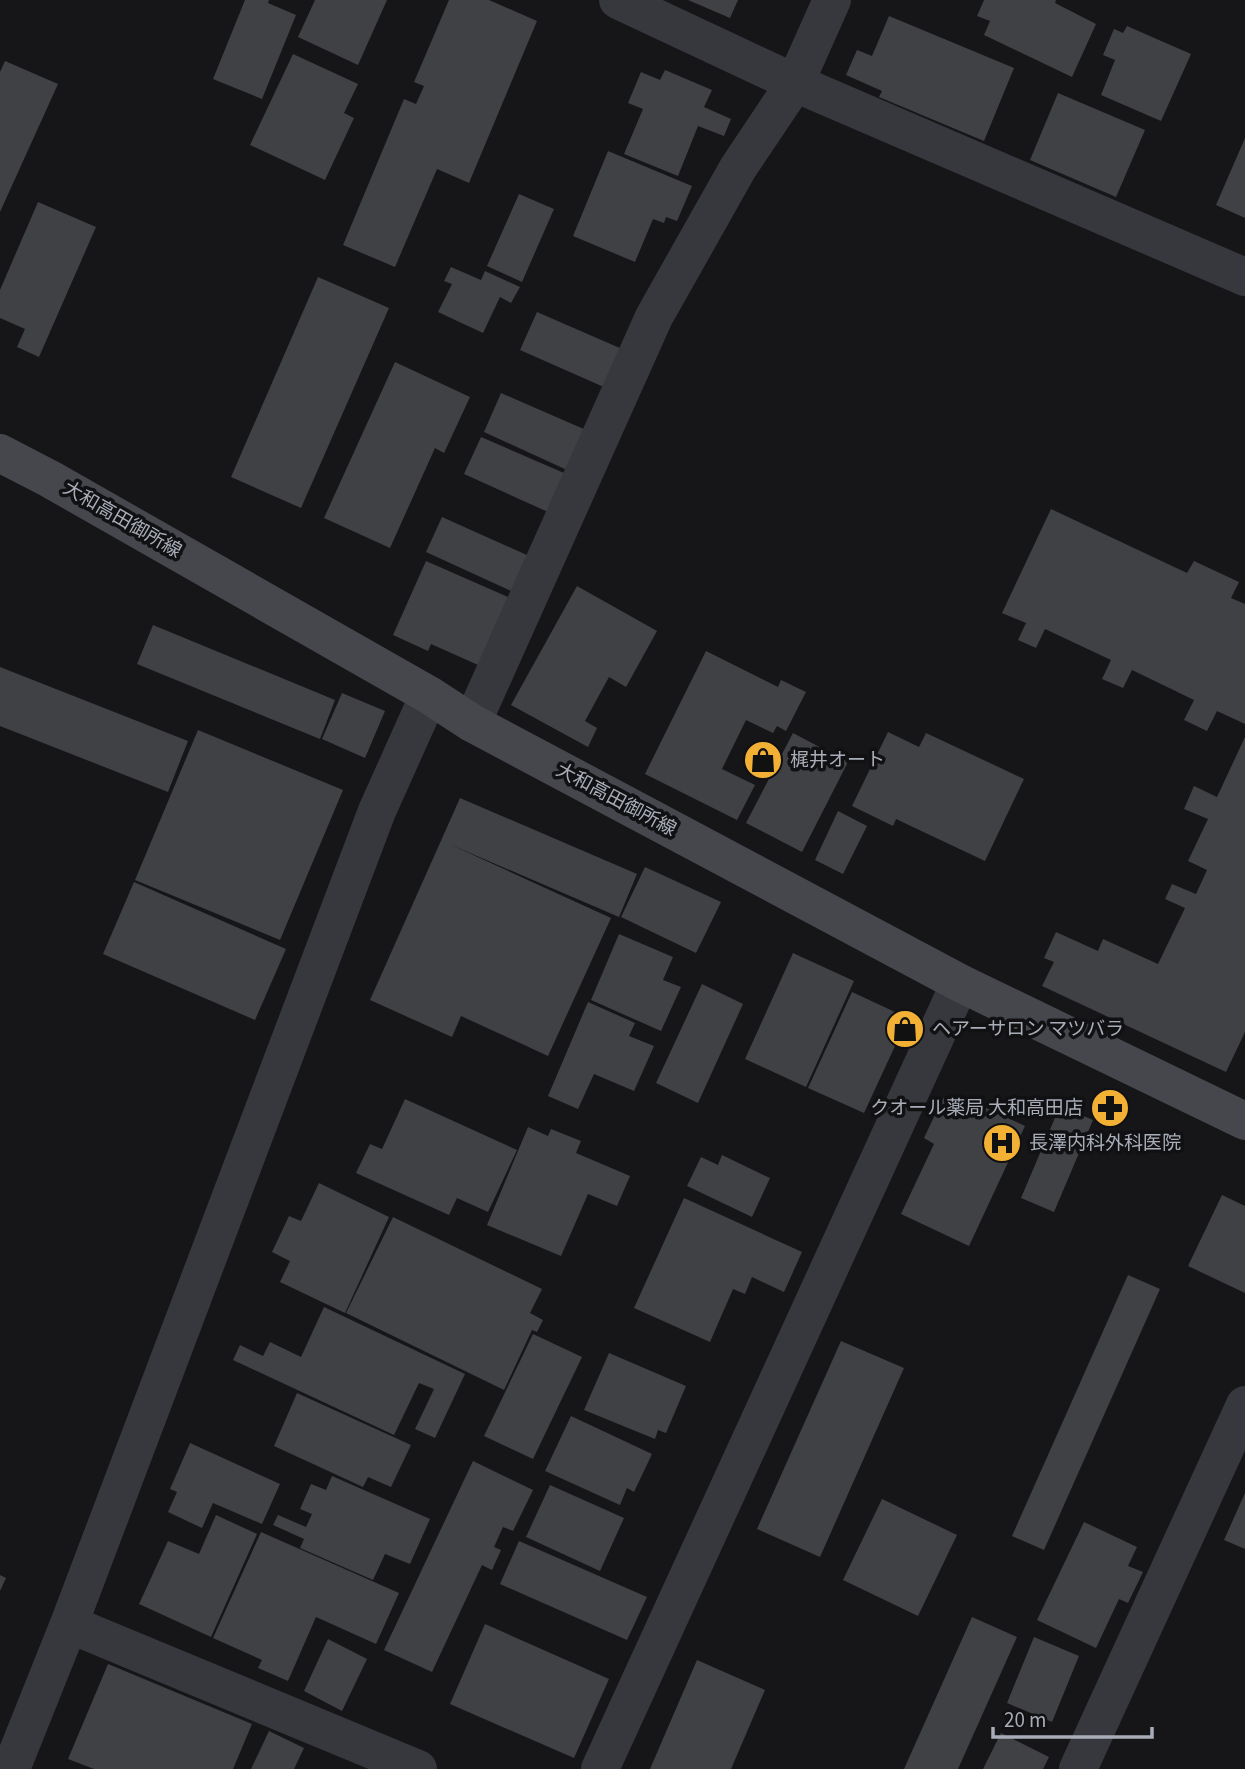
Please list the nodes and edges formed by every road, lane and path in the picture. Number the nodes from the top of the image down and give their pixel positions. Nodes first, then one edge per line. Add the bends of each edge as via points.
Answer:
1 (618, 0) edge
2 (832, 0) edge
3 (795, 83) junction
4 (1245, 277) edge
5 (0, 453) edge
6 (429, 695) junction
7 (472, 723) junction
8 (960, 983) junction
9 (1245, 1121) edge
10 (1245, 1405) edge
11 (69, 1624) junction
12 (14, 1722) edge
13 (11, 1769) edge
14 (418, 1769) edge
15 (600, 1769) edge
16 (1078, 1769) edge

1 - 3 street
2 - 3 street
3 - 4 street
3 - 7 street via 738,168 654,317
5 - 6 main road, 大和高田御所線
6 - 7 main road, 大和高田御所線
6 - 11 street via 377,811
7 - 8 main road, 大和高田御所線
8 - 9 main road, 大和高田御所線
8 - 15 street
10 - 16 street
11 - 12 street
11 - 14 street
12 - 13 street

